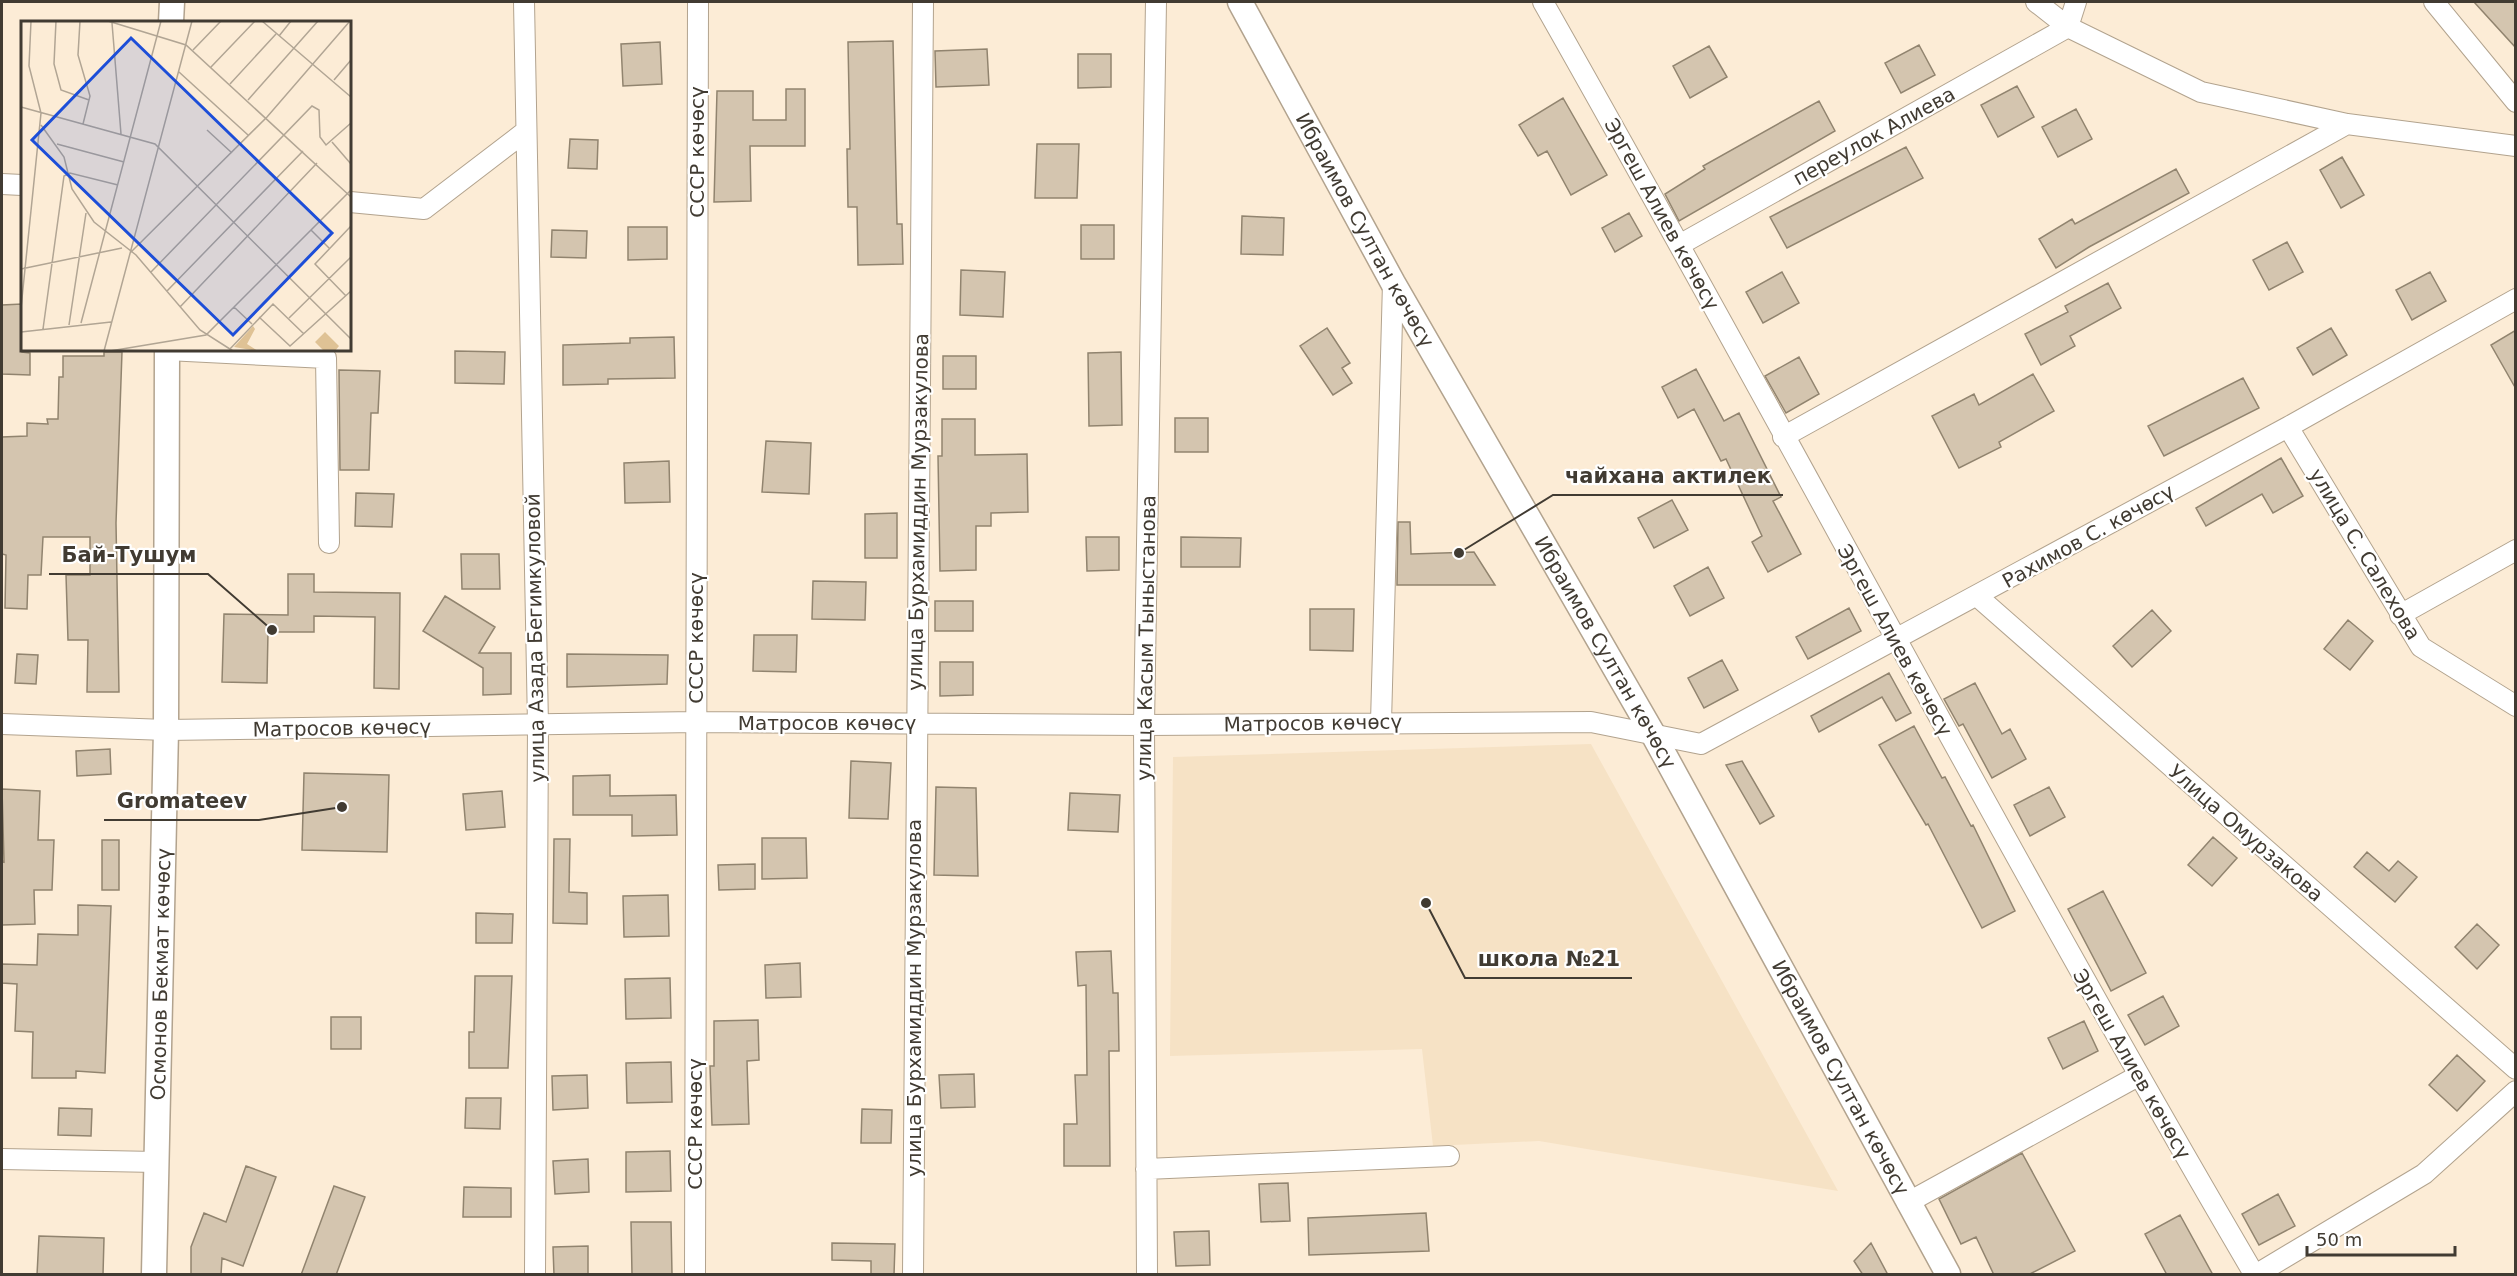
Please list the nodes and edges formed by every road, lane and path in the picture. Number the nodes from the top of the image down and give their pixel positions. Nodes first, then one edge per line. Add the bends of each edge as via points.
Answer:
1 (172, 2) edge
2 (524, 2) edge
3 (698, 2) edge
4 (923, 2) edge
5 (1156, 2) edge
6 (1240, 2) edge
7 (1543, 2) edge
8 (2036, 2) edge
9 (2076, 2) edge
10 (2434, 2) edge
11 (171, 21) edge
12 (2068, 27) junction
13 (2516, 102) edge
14 (2347, 124) junction
15 (526, 131) junction
16 (2516, 146) edge
17 (2, 184) edge
18 (21, 185) edge
19 (351, 202) edge
20 (1681, 244) junction
21 (1393, 283) junction
22 (2516, 299) edge
23 (167, 351) edge
24 (187, 351) edge
25 (2288, 427) junction
26 (1783, 437) junction
27 (329, 543) dead end
28 (2516, 550) edge
29 (1977, 596) junction
30 (2400, 615) junction
31 (1894, 639) junction
32 (2516, 706) edge
33 (696, 722) junction
34 (1381, 722) junction
35 (916, 723) junction
36 (2, 724) edge
37 (1144, 725) junction
38 (537, 726) junction
39 (166, 730) junction
40 (1653, 734) junction
41 (2516, 1069) edge
42 (2138, 1076) junction
43 (2516, 1091) edge
44 (1449, 1156) dead end
45 (2, 1158) edge
46 (156, 1162) junction
47 (1146, 1169) junction
48 (1907, 1203) junction
49 (154, 1275) edge
50 (535, 1275) edge
51 (695, 1275) edge
52 (913, 1275) edge
53 (1147, 1275) edge
54 (1948, 1275) edge
55 (2255, 1275) edge

1 - 11 main road
2 - 15 street, улица Азада Бегимкуловой
3 - 33 street, СССР көчөсү
4 - 35 street, улица Бурхамиддин Мурзакулова
5 - 37 street, улица Касым Тыныстанова
6 - 21 main road, Ибраимов Султан көчөсү
7 - 20 street, Эргеш Алиев көчөсү
8 - 12 street
9 - 12 street
10 - 13 street
12 - 14 street via 2201,92
12 - 20 street, переулок Алиева
14 - 16 street
14 - 26 street
15 - 19 street via 424,209
15 - 38 street, улица Азада Бегимкуловой
17 - 18 street
20 - 26 street, Эргеш Алиев көчөсү
21 - 34 street
21 - 40 main road, Ибраимов Султан көчөсү
22 - 25 street, Рахимов С. көчөсү
23 - 39 main road, Осмонов Бекмат көчөсү
24 - 27 street via 326,358
25 - 29 street, Рахимов С. көчөсү
25 - 30 street, улица С. Салехова
26 - 31 street, Эргеш Алиев көчөсү
28 - 30 street
29 - 31 street, Рахимов С. көчөсү
29 - 41 street, Улица Омурзакова
30 - 32 street, улица С. Салехова via 2421,647
31 - 40 street, Рахимов С. көчөсү via 1701,744
31 - 42 street, Эргеш Алиев көчөсү
33 - 35 street, Матросов көчөсү
33 - 38 street, Матросов көчөсү
33 - 51 street, СССР көчөсү
34 - 37 street, Матросов көчөсү
34 - 40 street, Матросов көчөсү via 1591,722
35 - 37 street, Матросов көчөсү
35 - 52 street, улица Бурхамиддин Мурзакулова
36 - 39 street, Матросов көчөсү
37 - 47 street, улица Касым Тыныстанова
38 - 39 street, Матросов көчөсү
38 - 50 street, улица Азада Бегимкуловой
39 - 46 main road, Осмонов Бекмат көчөсү
40 - 48 main road, Ибраимов Султан көчөсү
42 - 48 street
42 - 55 street, Эргеш Алиев көчөсү
43 - 55 street via 2424,1174
44 - 47 street
45 - 46 street
46 - 49 main road, Осмонов Бекмат көчөсү
47 - 53 street, улица Касым Тыныстанова
48 - 54 main road, Ибраимов Султан көчөсү

